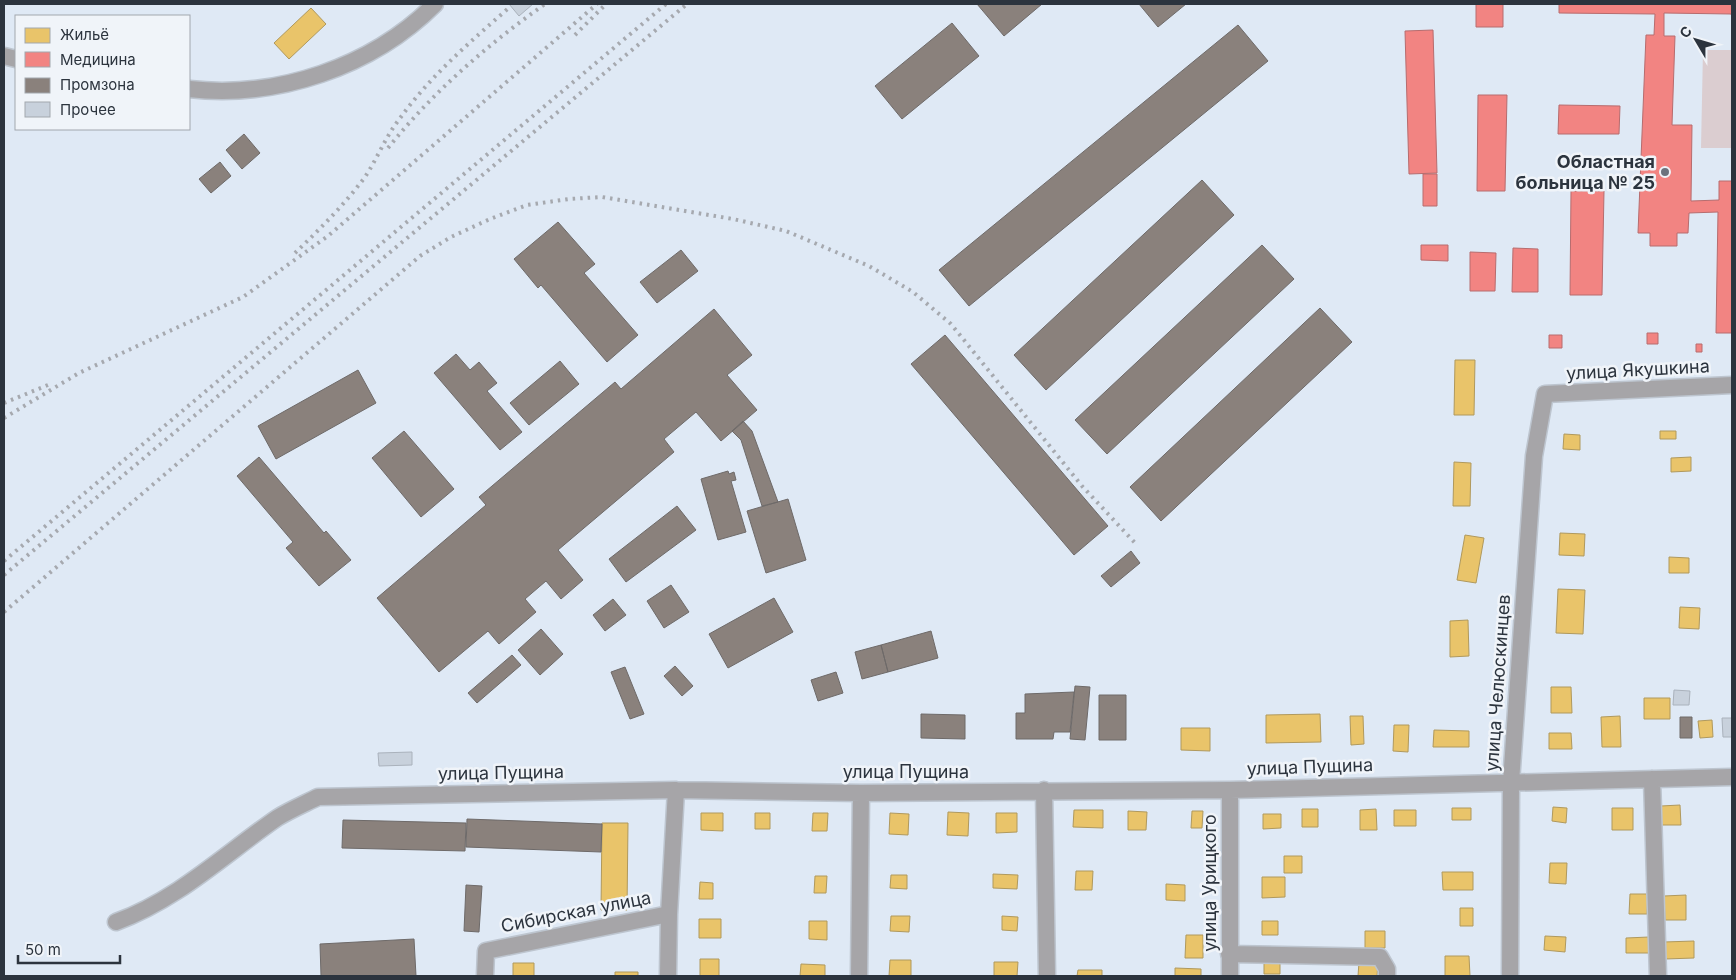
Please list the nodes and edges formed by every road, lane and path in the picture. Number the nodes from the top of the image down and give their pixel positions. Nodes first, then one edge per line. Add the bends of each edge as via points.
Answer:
1 (435, 4) edge
2 (190, 89) edge
3 (1732, 385) edge
4 (1545, 394) joint
5 (1732, 777) edge
6 (1652, 779) junction
7 (1511, 782) junction
8 (676, 790) junction
9 (1044, 790) junction
10 (1230, 790) junction
11 (862, 793) junction
12 (669, 914) junction
13 (116, 922) dead end
14 (1229, 954) junction
15 (485, 976) edge
16 (668, 976) edge
17 (858, 976) edge
18 (1047, 976) edge
19 (1230, 976) edge
20 (1387, 976) edge
21 (1510, 976) edge
22 (1658, 976) edge

1 - 2 street via 418,22 369,55 286,85 213,92
3 - 4 street, улица Якушкина
4 - 7 street, улица Челюскинцев via 1534,456
5 - 6 street, улица Пущина
6 - 7 street, улица Пущина
6 - 22 street
7 - 10 street, улица Пущина
7 - 21 street, улица Челюскинцев
8 - 11 street, улица Пущина
8 - 12 street
8 - 13 street, улица Пущина via 318,797 279,817 170,896 144,912
9 - 10 street, улица Пущина
9 - 11 street, улица Пущина
9 - 18 street
10 - 14 street, улица Урицкого
11 - 17 street
12 - 15 street, Сибирская улица via 486,951
12 - 16 street
14 - 19 street, улица Урицкого
14 - 20 street via 1380,957 1387,968

